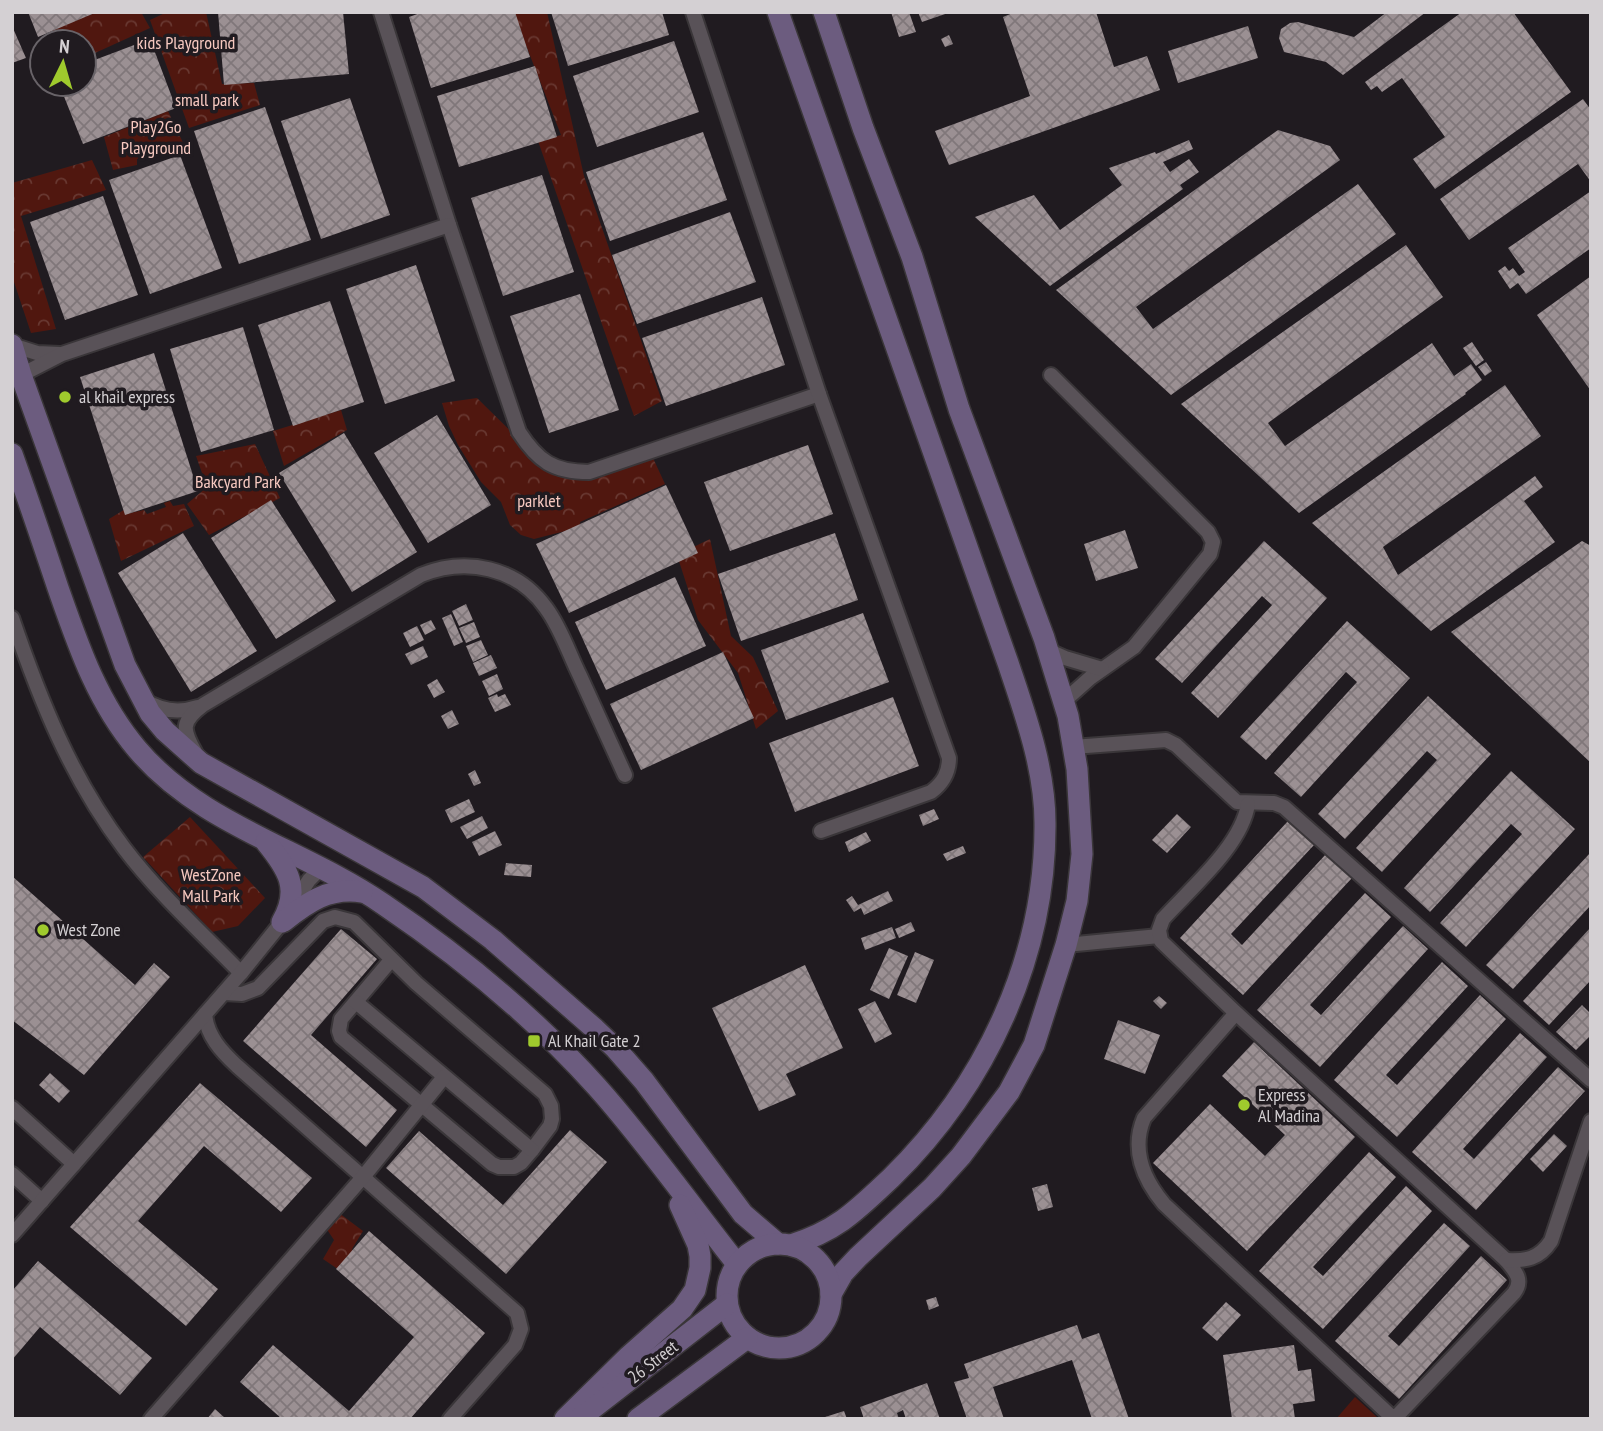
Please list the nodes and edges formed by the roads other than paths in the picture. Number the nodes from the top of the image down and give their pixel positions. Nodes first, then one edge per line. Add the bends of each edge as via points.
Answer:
1 (381, 12) edge
2 (693, 12) edge
3 (778, 12) edge
4 (824, 12) edge
5 (449, 225) junction
6 (12, 345) edge
7 (62, 354) junction
8 (16, 373) edge
9 (1051, 375) dead end
10 (819, 394) junction
11 (12, 454) edge
12 (12, 618) edge
13 (1047, 650) junction
14 (1102, 669) junction
15 (141, 698) junction
16 (1063, 702) junction
17 (203, 705) junction
18 (1073, 747) junction
19 (201, 763) junction
20 (625, 775) dead end
21 (1248, 804) junction
22 (821, 831) dead end
23 (262, 838) junction
24 (369, 856) junction
25 (322, 867) junction
26 (364, 892) junction
27 (282, 922) junction
28 (1159, 936) junction
29 (1066, 945) junction
30 (391, 960) junction
31 (241, 973) junction
32 (224, 993) junction
33 (356, 1002) junction
34 (1236, 1013) junction
35 (205, 1014) junction
36 (444, 1077) junction
37 (1591, 1080) edge
38 (422, 1104) junction
39 (12, 1108) edge
40 (1591, 1121) edge
41 (531, 1150) junction
42 (74, 1164) junction
43 (12, 1174) edge
44 (363, 1177) junction
45 (668, 1177) junction
46 (42, 1201) junction
47 (12, 1235) edge
48 (785, 1244) junction
49 (1506, 1260) junction
50 (737, 1264) junction
51 (831, 1294) junction
52 (727, 1304) junction
53 (747, 1338) junction
54 (151, 1419) edge
55 (450, 1419) edge
56 (565, 1419) edge
57 (579, 1419) edge
58 (638, 1419) edge

1 - 5 street
2 - 10 street
3 - 48 street via 1008,663 1037,758 1045,820 1037,904 1018,981 974,1076 906,1163 858,1209 817,1237
4 - 13 street via 912,257 959,409
5 - 7 street
5 - 10 street via 519,432 540,459 555,468 589,472
6 - 7 street
6 - 8 street
7 - 8 street
8 - 15 street
9 - 14 street via 1213,542 1210,554 1134,647
10 - 22 street via 949,758 947,774 931,792
11 - 23 street via 78,645 121,730 174,786
12 - 31 street via 46,713 91,800 144,872
13 - 14 street
13 - 16 street
14 - 16 street
15 - 17 street via 166,709
15 - 19 street via 165,731
16 - 18 street
17 - 19 street via 188,718 185,731
17 - 20 street via 421,575 449,566 484,567 516,580 546,607
18 - 21 street via 1166,740 1232,799
18 - 29 street via 1082,854
19 - 24 street
21 - 28 street via 1238,835 1163,919
21 - 37 street via 1284,807
23 - 25 street
23 - 27 street via 290,877 291,896
24 - 25 street via 344,855
24 - 48 street via 449,905 617,1049 743,1214
25 - 26 street
25 - 27 street
26 - 27 street via 323,895
26 - 45 street via 436,942 543,1033 620,1114
27 - 31 street
28 - 29 street
28 - 34 street via 1164,946
29 - 51 street via 1034,1045 1009,1092 961,1156 858,1257
30 - 32 street via 354,922 335,917 323,921 258,988 242,994
30 - 33 street
30 - 41 street via 545,1094 552,1119
31 - 32 street
32 - 35 street
33 - 36 street
33 - 38 street via 341,1019 341,1037
34 - 49 street
34 - 49 street via 1144,1118 1138,1139 1144,1173 1164,1204 1394,1419 1518,1288 1518,1276
35 - 42 street
35 - 44 street via 210,1033 226,1056
36 - 38 street
36 - 41 street
38 - 41 street via 499,1167 514,1167
38 - 44 street
39 - 42 street
40 - 49 street via 1551,1241 1532,1259
42 - 46 street
43 - 46 street
44 - 54 street
44 - 55 street via 511,1306 520,1320 515,1345
45 - 50 street
45 - 56 street via 698,1245 700,1268 695,1290 682,1309
46 - 47 street
48 - 50 street via 765,1245
48 - 51 street via 815,1258
50 - 52 street via 728,1283
51 - 53 street via 822,1326 796,1346 779,1349
52 - 53 street via 733,1323
52 - 57 street, 26 Street
53 - 58 street, 26 Street

